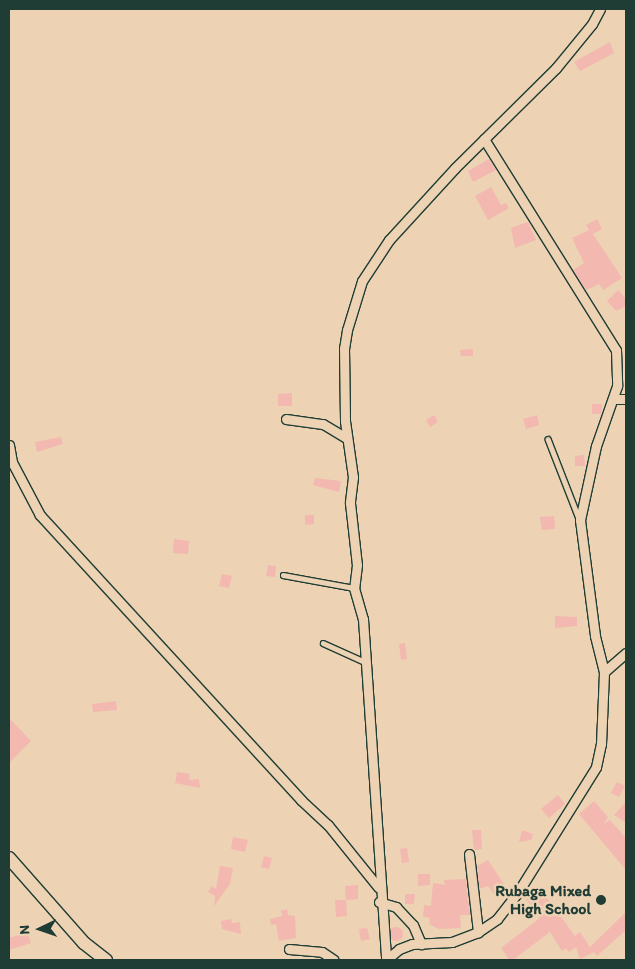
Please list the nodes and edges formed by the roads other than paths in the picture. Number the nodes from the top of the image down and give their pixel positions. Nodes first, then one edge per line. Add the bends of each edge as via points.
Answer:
1 (600, 9) edge
2 (484, 139) junction
3 (614, 399) junction
4 (626, 399) edge
5 (286, 419) dead end
6 (346, 438) junction
7 (548, 439) dead end
8 (9, 446) edge
9 (580, 520) junction
10 (282, 575) dead end
11 (354, 588) junction
12 (323, 643) dead end
13 (626, 653) edge
14 (365, 662) junction
15 (604, 672) junction
16 (469, 854) dead end
17 (9, 858) edge
18 (378, 887) junction
19 (380, 902) junction
20 (478, 932) junction
21 (421, 944) junction
22 (289, 949) dead end
23 (106, 960) edge
24 (334, 960) edge

1 - 2 street via 592,24 556,68
2 - 3 street via 616,350 619,366
2 - 6 street via 389,240 362,281 344,340
3 - 4 street
3 - 9 street via 596,446
5 - 6 street via 323,424
6 - 11 street via 353,478 350,502 357,565
7 - 9 lane
8 - 18 street via 12,462 40,515 301,800 328,825
9 - 15 street
10 - 11 lane
11 - 14 street via 363,619
12 - 14 lane
13 - 15 street
14 - 18 street
15 - 20 street via 601,744 596,768 518,892 497,919
16 - 20 street
17 - 23 main road via 84,943
18 - 19 street
19 - 21 street via 396,908 412,925
19 - 21 street via 386,960 399,949
20 - 21 street via 452,942
22 - 24 street via 322,952

